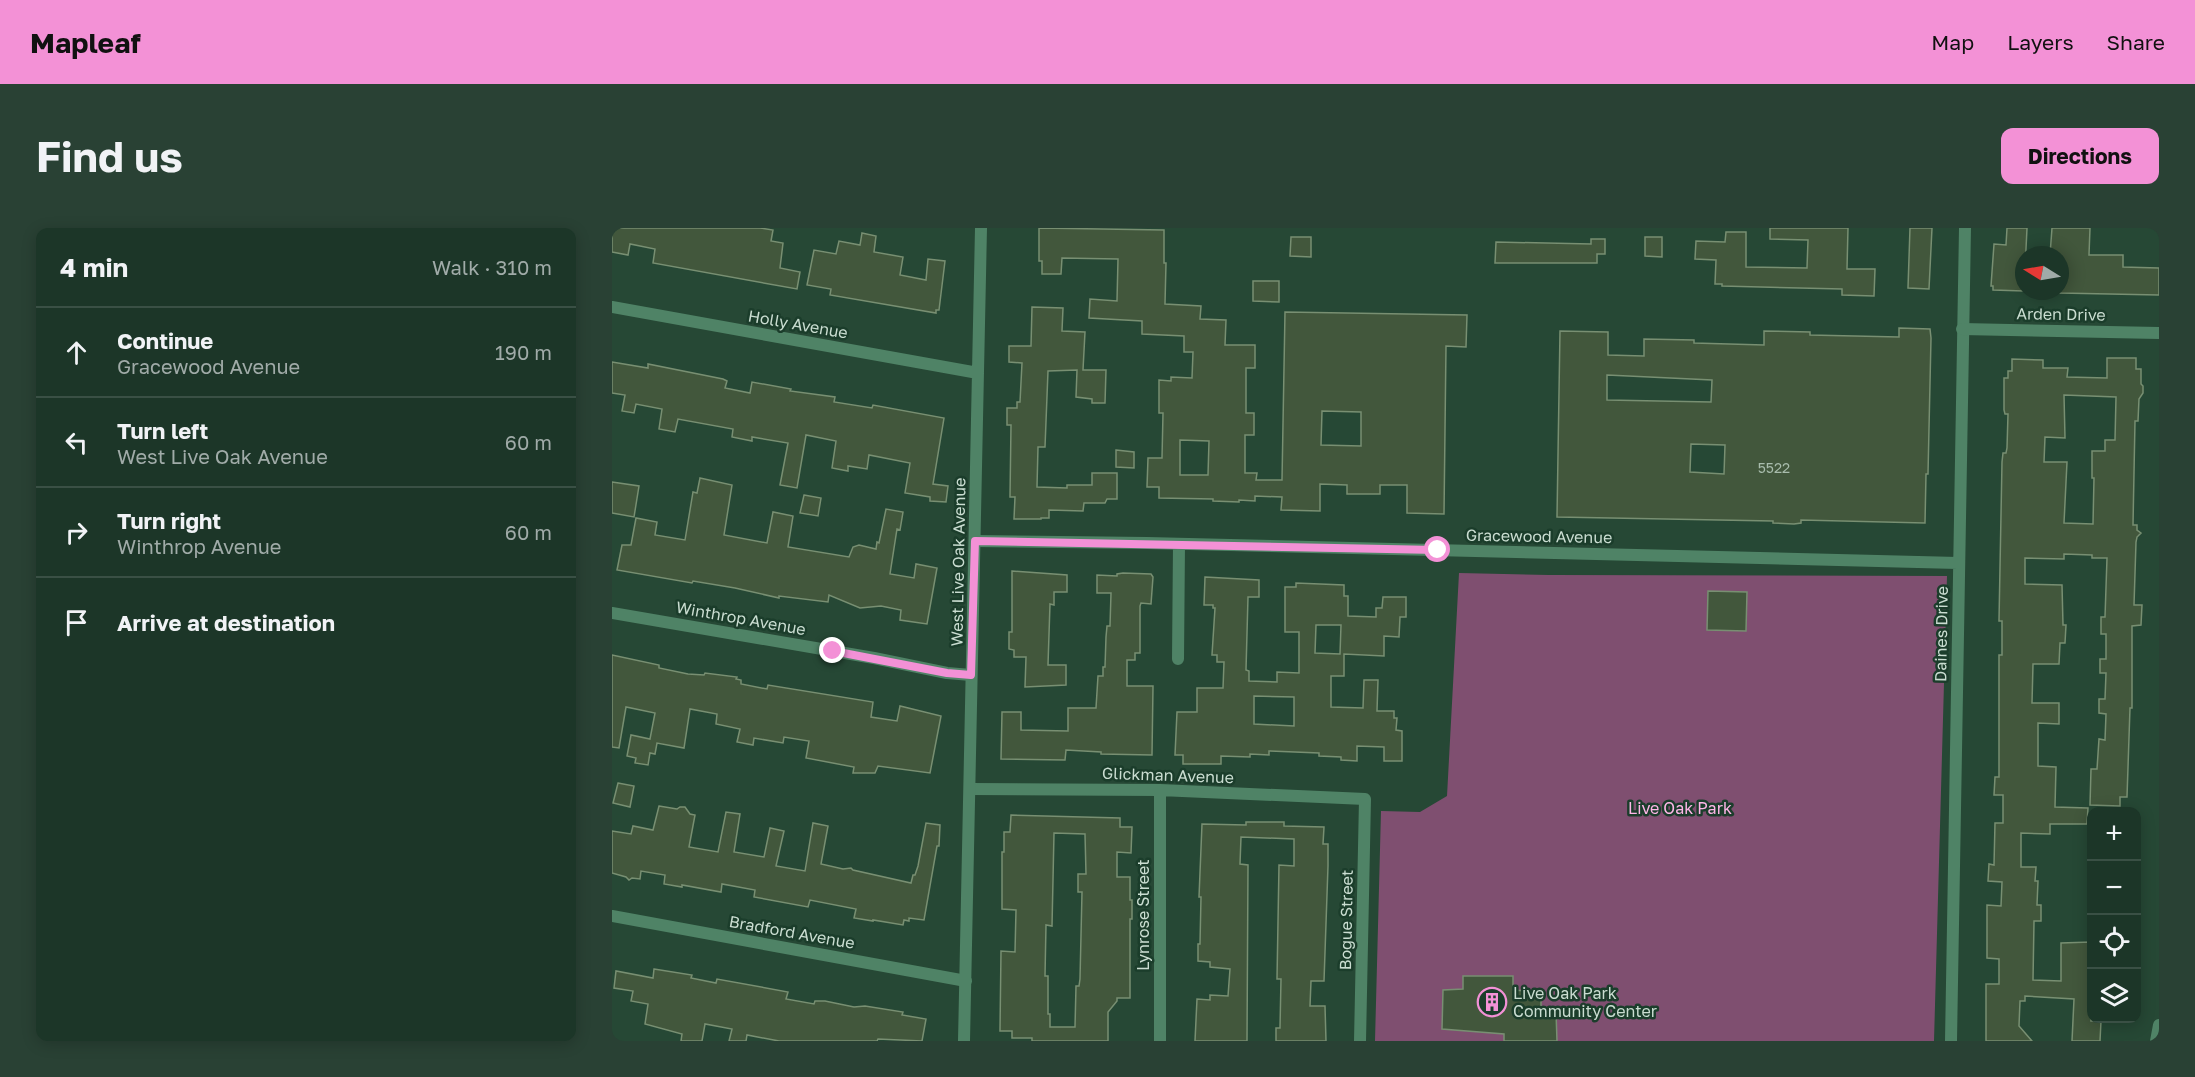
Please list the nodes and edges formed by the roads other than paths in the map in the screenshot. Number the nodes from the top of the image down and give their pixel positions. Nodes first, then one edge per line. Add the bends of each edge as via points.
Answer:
1 (981, 228) edge
2 (1965, 228) edge
3 (612, 307) edge
4 (1962, 329) junction
5 (2159, 333) edge
6 (978, 373) junction
7 (975, 541) junction
8 (1179, 544) junction
9 (1958, 563) junction
10 (612, 613) edge
11 (1178, 659) dead end
12 (971, 675) junction
13 (970, 789) junction
14 (1160, 790) junction
15 (1365, 799) joint
16 (612, 916) edge
17 (966, 981) junction
18 (2159, 1025) edge
19 (964, 1041) edge
20 (1160, 1041) edge
21 (1360, 1041) edge
22 (1951, 1041) edge
23 (2156, 1041) edge

1 - 6 street, West Live Oak Avenue
2 - 4 street, Daines Drive
3 - 6 street, Holly Avenue
4 - 5 street, Arden Drive
4 - 9 street, Daines Drive
6 - 7 street, West Live Oak Avenue
7 - 8 street, Gracewood Avenue
7 - 12 street, West Live Oak Avenue
8 - 9 street, Gracewood Avenue
8 - 11 street
9 - 22 street, Daines Drive
10 - 12 street, Winthrop Avenue
12 - 13 street, West Live Oak Avenue
13 - 14 street, Glickman Avenue
13 - 17 street, West Live Oak Avenue
14 - 15 street, Glickman Avenue
14 - 20 street, Lynrose Street
15 - 21 street, Bogue Street
16 - 17 street, Bradford Avenue
17 - 19 street, West Live Oak Avenue
18 - 23 street

